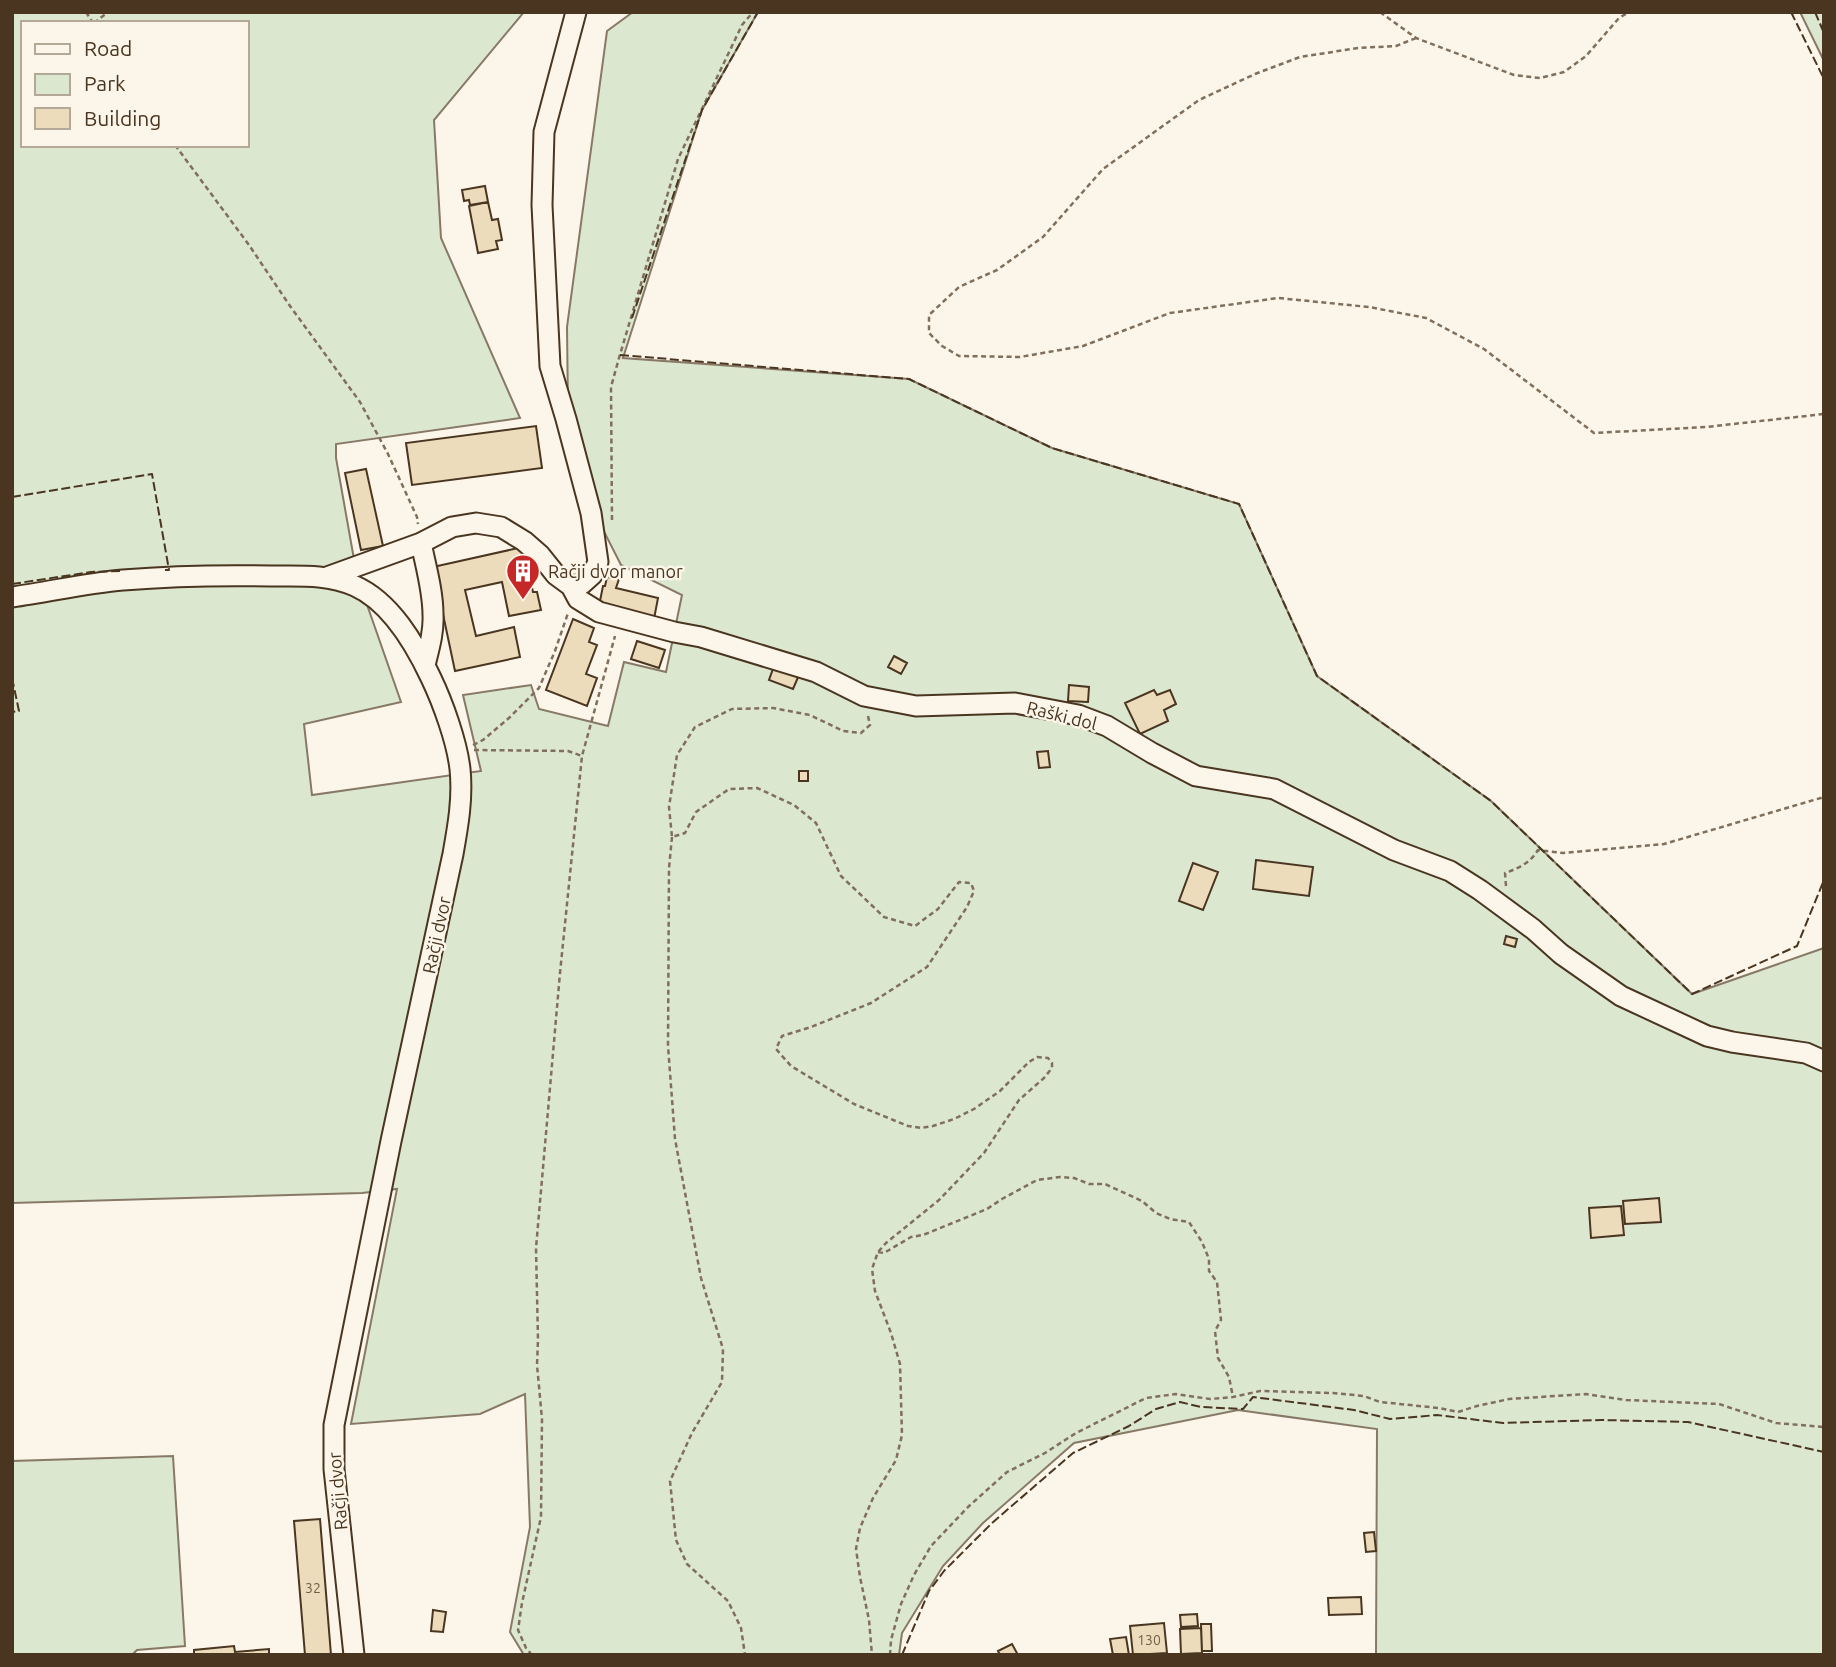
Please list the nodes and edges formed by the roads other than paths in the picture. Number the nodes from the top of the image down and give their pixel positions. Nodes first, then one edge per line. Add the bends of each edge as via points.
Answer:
1 (576, 12) edge
2 (421, 543) junction
3 (327, 577) junction
4 (574, 593) junction
5 (12, 597) edge
6 (425, 665) junction
7 (1824, 1061) edge
8 (354, 1655) edge

1 - 4 street via 544,132 542,205 550,366 591,513 598,562
2 - 3 street, Raški dol
2 - 4 street, Raški dol via 452,527 476,523 501,527 540,555
2 - 6 street via 433,617
3 - 5 street, Račji dvor via 121,580
3 - 6 street, Račji dvor via 356,586 376,599 397,621
4 - 7 street, Raški dol via 599,612 816,672 864,696 916,706 1015,703 1107,726 1196,776 1274,789 1394,849 1450,871 1621,996 1707,1036
6 - 8 street, Račji dvor via 457,753 460,813 334,1425 334,1469

